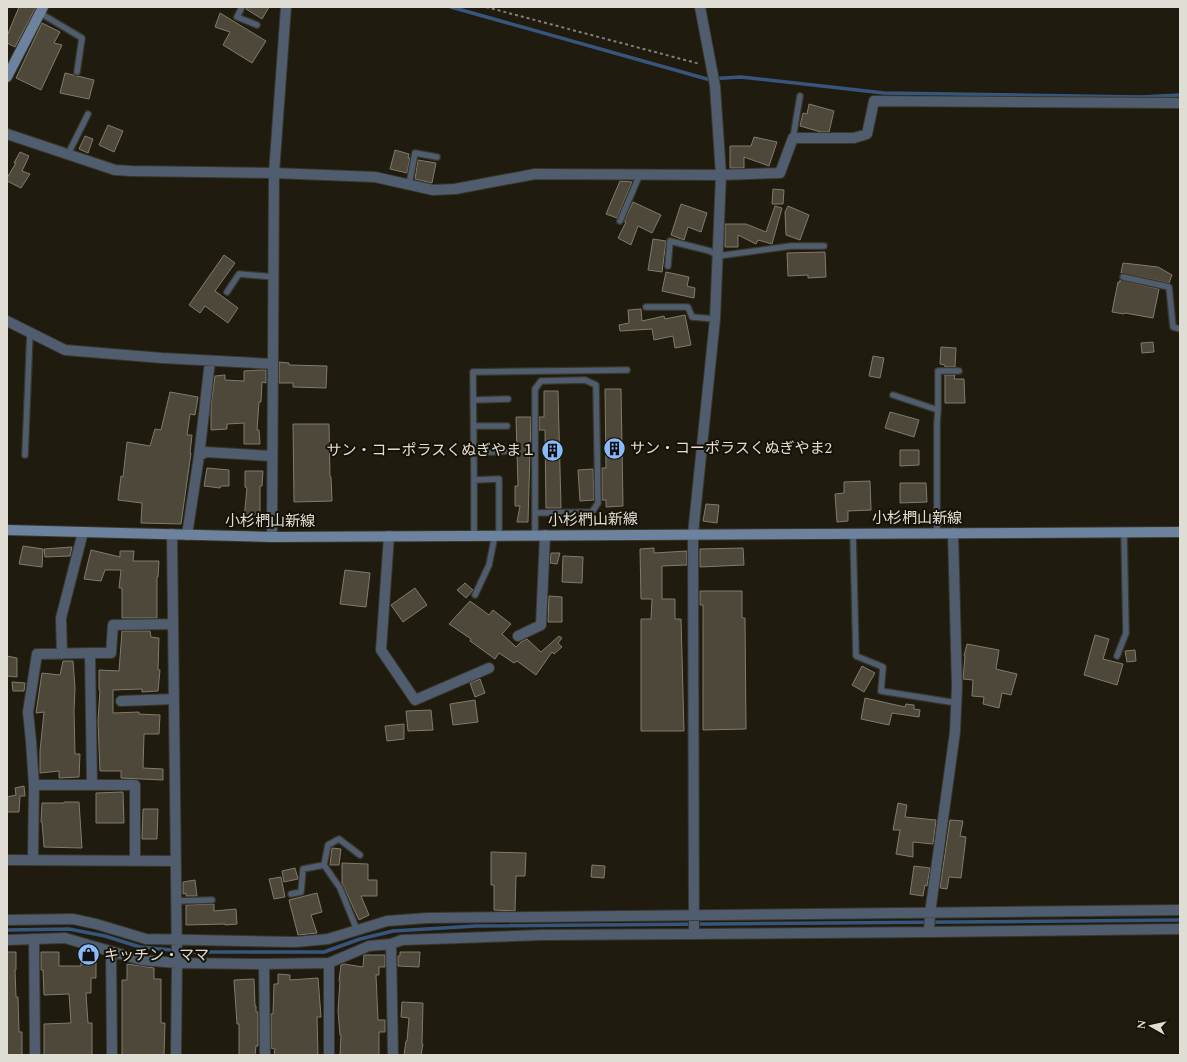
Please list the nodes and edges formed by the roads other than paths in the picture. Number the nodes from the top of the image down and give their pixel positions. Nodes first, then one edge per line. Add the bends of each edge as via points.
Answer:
1 (242, 7) edge
2 (286, 7) edge
3 (700, 7) edge
4 (41, 10) edge
5 (256, 25) dead end
6 (77, 72) dead end
7 (7, 77) edge
8 (800, 96) dead end
9 (1180, 103) edge
10 (88, 114) dead end
11 (7, 134) edge
12 (793, 138) junction
13 (68, 154) junction
14 (437, 157) dead end
15 (274, 173) junction
16 (640, 174) junction
17 (721, 175) junction
18 (409, 185) junction
19 (620, 221) dead end
20 (824, 246) dead end
21 (718, 256) junction
22 (668, 266) dead end
23 (274, 277) junction
24 (1123, 277) dead end
25 (228, 292) dead end
26 (646, 307) dead end
27 (715, 319) junction
28 (7, 321) edge
29 (1180, 329) edge
30 (30, 332) junction
31 (210, 361) junction
32 (273, 364) junction
33 (627, 370) dead end
34 (959, 371) dead end
35 (894, 395) dead end
36 (508, 399) dead end
37 (473, 400) junction
38 (938, 410) junction
39 (474, 426) junction
40 (507, 426) dead end
41 (508, 451) dead end
42 (474, 452) junction
43 (25, 455) dead end
44 (199, 456) junction
45 (272, 456) junction
46 (474, 480) junction
47 (535, 513) junction
48 (7, 530) edge
49 (83, 532) junction
50 (1124, 532) junction
51 (1180, 532) edge
52 (853, 533) junction
53 (937, 533) junction
54 (953, 533) junction
55 (172, 534) junction
56 (693, 534) junction
57 (187, 535) junction
58 (474, 535) junction
59 (497, 535) junction
60 (535, 535) junction
61 (545, 535) junction
62 (389, 536) junction
63 (272, 537) junction
64 (475, 595) dead end
65 (174, 624) junction
66 (518, 636) dead end
67 (90, 653) junction
68 (62, 654) junction
69 (1117, 656) dead end
70 (489, 668) dead end
71 (174, 699) junction
72 (121, 701) dead end
73 (957, 703) junction
74 (34, 785) junction
75 (92, 785) junction
76 (360, 855) dead end
77 (8, 860) dead end
78 (33, 860) junction
79 (135, 861) junction
80 (176, 861) junction
81 (324, 865) junction
82 (291, 894) dead end
83 (212, 900) dead end
84 (177, 901) junction
85 (1180, 910) edge
86 (930, 913) junction
87 (695, 915) junction
88 (7, 920) edge
89 (1180, 929) edge
90 (357, 930) junction
91 (929, 932) junction
92 (694, 934) junction
93 (34, 939) junction
94 (7, 940) edge
95 (177, 940) junction
96 (391, 944) junction
97 (111, 951) junction
98 (177, 963) junction
99 (329, 963) junction
100 (264, 964) junction
101 (35, 1055) edge
102 (112, 1055) edge
103 (176, 1055) edge
104 (265, 1055) edge
105 (329, 1055) edge
106 (393, 1055) edge

1 - 5 lane via 237,17
2 - 15 street
3 - 17 street via 715,86
4 - 6 lane via 82,38
4 - 7 main road
8 - 12 lane
9 - 12 street via 874,101 867,134 854,138
10 - 13 lane
11 - 13 street
12 - 17 street via 780,173
13 - 15 street via 115,170
14 - 18 lane via 415,153
15 - 18 street via 375,178
15 - 23 street
16 - 17 street
16 - 18 street via 535,174 455,190 433,190
16 - 19 lane
17 - 21 street
20 - 21 lane via 792,246
21 - 22 lane via 710,251 670,241
21 - 27 street
23 - 25 lane via 239,274
23 - 32 street
24 - 29 lane via 1169,287 1173,327
26 - 27 lane via 688,307 692,317
27 - 56 street
28 - 30 street
30 - 31 street via 65,350
30 - 43 lane
31 - 32 street
31 - 44 street
32 - 45 street
33 - 37 lane via 473,372
34 - 38 lane via 938,371
35 - 38 lane
36 - 37 lane
37 - 39 lane
38 - 53 lane
39 - 40 lane
39 - 42 lane
41 - 42 lane
42 - 46 lane
44 - 45 street via 206,452
44 - 57 street
45 - 63 street
46 - 58 lane
46 - 59 lane via 500,479
47 - 47 lane via 535,389 541,381 586,380 596,385 598,503 592,512
47 - 60 lane
48 - 49 main road, 小杉椚山新線
49 - 55 main road, 小杉椚山新線
49 - 68 street via 61,618
50 - 51 main road, 小杉椚山新線
50 - 54 main road, 小杉椚山新線
50 - 69 lane via 1126,633
52 - 53 main road, 小杉椚山新線
52 - 56 main road, 小杉椚山新線
52 - 73 lane via 856,656 883,667 881,691
53 - 54 main road, 小杉椚山新線
54 - 73 street
55 - 57 main road, 小杉椚山新線
55 - 65 street
56 - 61 main road, 小杉椚山新線
56 - 87 street
57 - 63 main road, 小杉椚山新線
58 - 59 main road, 小杉椚山新線
58 - 62 main road, 小杉椚山新線
59 - 60 main road, 小杉椚山新線
59 - 64 lane via 489,565
60 - 61 main road, 小杉椚山新線
61 - 66 street via 541,625
62 - 63 main road, 小杉椚山新線
62 - 70 street via 381,650 415,700
65 - 67 street via 113,625 111,653
65 - 71 street
67 - 68 street
67 - 75 street
68 - 74 street via 37,654 28,712
71 - 72 street
71 - 80 street
73 - 86 street
74 - 75 street
74 - 78 street
75 - 79 street via 135,785
76 - 81 lane via 339,839 328,845
77 - 78 street
78 - 79 street
79 - 80 street
80 - 84 street
81 - 82 lane via 303,869 301,892
81 - 90 lane via 340,888
83 - 84 lane
84 - 95 street
85 - 86 street
86 - 87 street
86 - 91 street
87 - 90 street via 427,918 387,921
87 - 92 street
88 - 95 street via 72,919 146,940
89 - 91 street
90 - 95 street via 328,939 295,942
91 - 92 street
92 - 96 street via 542,935 402,940
93 - 94 street
93 - 97 street via 65,938
93 - 101 street
95 - 98 street
96 - 99 street via 369,946
96 - 106 street
97 - 98 street via 142,960
97 - 102 street
98 - 100 street
98 - 103 street
99 - 100 street
99 - 105 street
100 - 104 street

